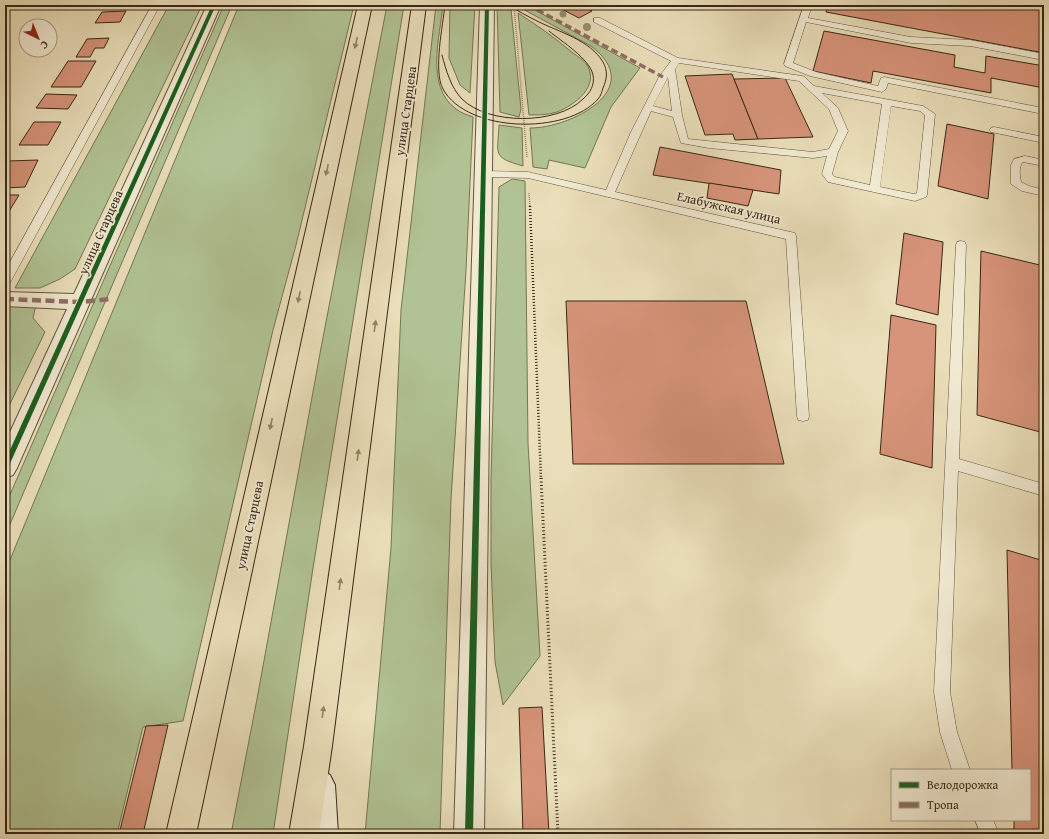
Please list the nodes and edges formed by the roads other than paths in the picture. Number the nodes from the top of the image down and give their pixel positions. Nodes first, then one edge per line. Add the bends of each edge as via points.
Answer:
1 (156, 5) edge
2 (214, 5) edge
3 (365, 5) edge
4 (419, 5) edge
5 (487, 5) edge
6 (808, 5) edge
7 (803, 19) junction
8 (597, 20) dead end
9 (1044, 56) edge
10 (676, 60) junction
11 (671, 69) junction
12 (812, 88) junction
13 (887, 102) junction
14 (648, 108) junction
15 (1038, 110) dead end
16 (677, 115) junction
17 (994, 130) dead end
18 (1044, 140) edge
19 (833, 152) junction
20 (1044, 163) edge
21 (483, 174) junction
22 (875, 189) junction
23 (1044, 193) edge
24 (609, 194) junction
25 (961, 245) dead end
26 (5, 281) edge
27 (5, 300) edge
28 (80, 302) junction
29 (803, 416) dead end
30 (952, 463) junction
31 (5, 468) edge
32 (1044, 490) edge
33 (318, 746) junction
34 (961, 769) edge
35 (984, 821) edge
36 (181, 834) edge
37 (304, 834) edge
38 (323, 834) edge
39 (469, 834) edge
40 (990, 834) edge

1 - 26 lane
2 - 28 street, улица Старцева
3 -> 36 main road, улица Старцева
33 -> 4 main road, улица Старцева
5 - 21 street
6 - 7 lane
7 - 9 lane via 911,40 964,42
7 - 15 lane via 788,64 812,74 882,89 884,80
8 - 10 lane
10 - 11 lane
10 - 12 lane via 802,79
11 - 14 lane via 663,77
11 - 16 lane
12 - 13 lane
12 - 19 lane via 833,108 843,131
13 - 22 lane
13 - 22 lane via 923,109 930,114 922,195 915,198
14 - 16 lane
14 - 24 lane
16 - 19 lane via 684,141 709,146 813,155
17 - 18 lane
19 - 22 lane via 827,174 832,180
20 - 23 lane via 1017,160 1015,170 1016,184
21 - 24 lane, Елабужская улица via 528,175
21 - 39 street
24 - 29 lane, Елабужская улица via 791,236
25 - 30 lane
27 - 28 street
28 - 31 street, улица Старцева
30 - 32 lane
30 - 34 lane via 942,692 946,725
33 - 37 main road, улица Старцева
33 - 38 street
35 - 40 lane

